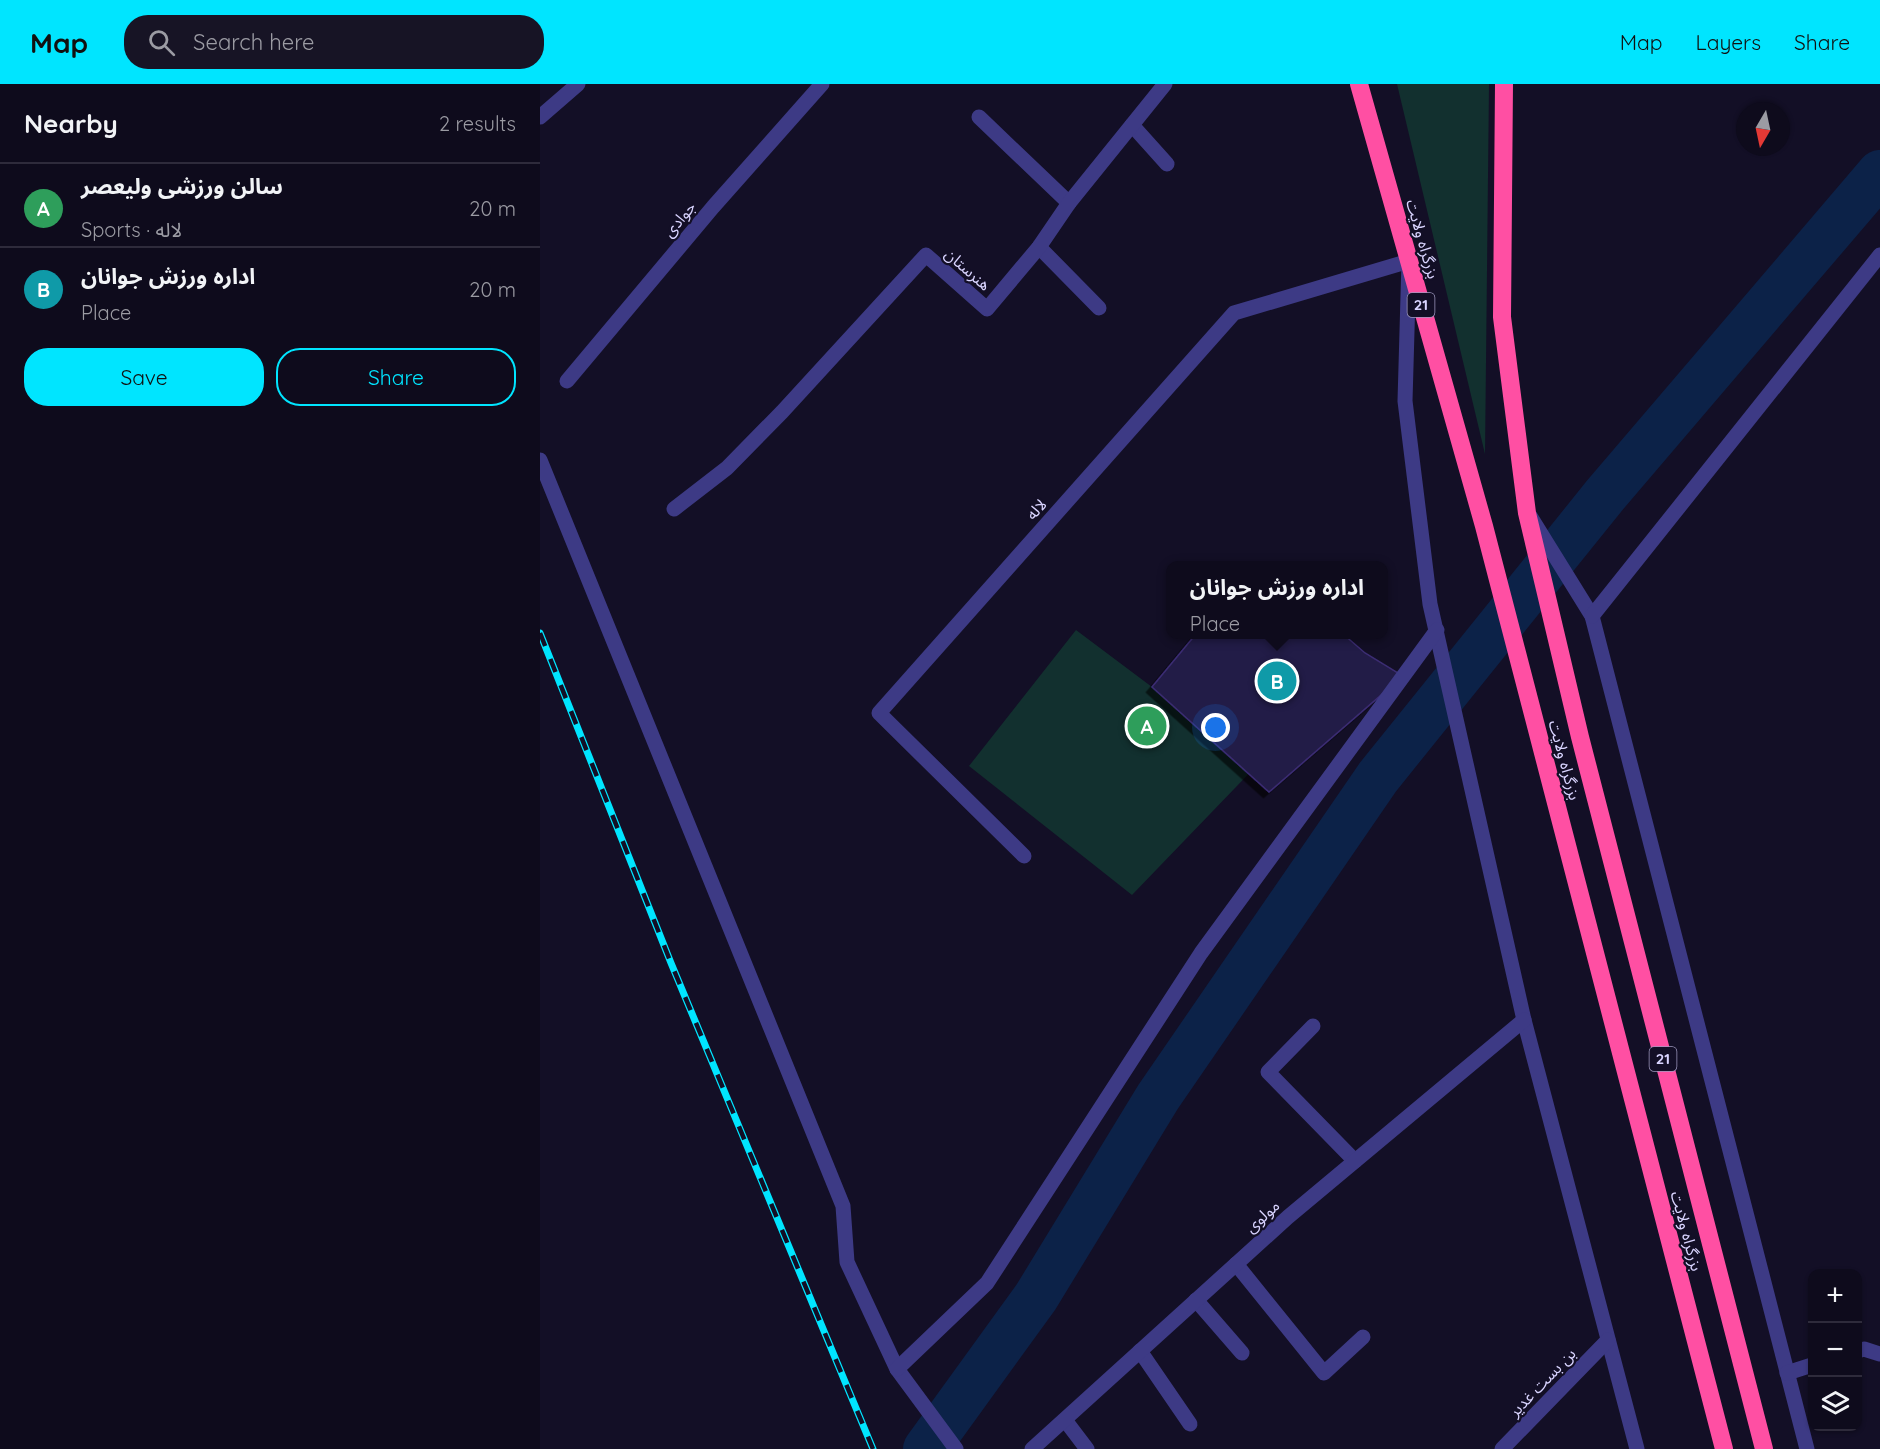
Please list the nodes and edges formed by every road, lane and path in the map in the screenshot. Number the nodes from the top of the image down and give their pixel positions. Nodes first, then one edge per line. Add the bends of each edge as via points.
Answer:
1 (578, 84) edge
2 (822, 84) edge
3 (1165, 84) edge
4 (1359, 84) edge
5 (1504, 84) edge
6 (540, 117) edge
7 (979, 117) dead end
8 (1132, 125) junction
9 (1167, 164) dead end
10 (1069, 202) junction
11 (1038, 247) junction
12 (1880, 255) edge
13 (1409, 261) junction
14 (1100, 308) dead end
15 (567, 381) dead end
16 (540, 460) edge
17 (674, 509) dead end
18 (1527, 512) junction
19 (1592, 615) junction
20 (1437, 631) junction
21 (1024, 856) dead end
22 (1524, 1020) junction
23 (1313, 1026) dead end
24 (1355, 1161) junction
25 (1236, 1264) junction
26 (1196, 1300) junction
27 (1363, 1336) dead end
28 (1608, 1340) junction
29 (1862, 1350) edge
30 (1140, 1351) junction
31 (1242, 1353) dead end
32 (1880, 1354) edge
33 (1808, 1366) edge
34 (898, 1370) junction
35 (1787, 1373) junction
36 (1065, 1420) junction
37 (1190, 1424) dead end
38 (956, 1449) edge
39 (1032, 1449) edge
40 (1087, 1449) edge
41 (1502, 1449) edge
42 (1637, 1449) edge
43 (1724, 1449) edge
44 (1764, 1449) edge
45 (1807, 1449) edge

1 - 6 street
2 - 15 street, جوادی
3 - 8 street, هنرستان
4 - 13 highway, بزرگراه ولایت / 21
5 - 18 highway, بزرگراه ولایت / 21 via 1502,317
7 - 10 street
8 - 9 street
8 - 10 street, هنرستان
10 - 11 street, هنرستان
11 - 14 street
11 - 17 street, هنرستان via 987,309 926,255 735,460
12 - 19 street
13 - 20 street via 1405,401
13 - 21 street, لاله via 1234,313 879,713
13 - 43 highway, بزرگراه ولایت / 21 via 1484,526
16 - 34 street via 843,1206 847,1262
18 - 19 street
18 - 44 highway, بزرگراه ولایت / 21
19 - 35 street
20 - 22 street
20 - 34 street via 1201,953 987,1283
22 - 24 street, مولوی
22 - 28 street
23 - 24 street via 1268,1072
24 - 25 street, مولوی
25 - 26 street, مولوی
25 - 27 street via 1324,1373
26 - 30 street, مولوی
26 - 31 street
28 - 41 street, بن بست غدیر
28 - 42 street
29 - 32 street
30 - 36 street, مولوی
30 - 37 street
33 - 35 street
34 - 38 street
35 - 45 street
36 - 39 street, مولوی
36 - 40 street

